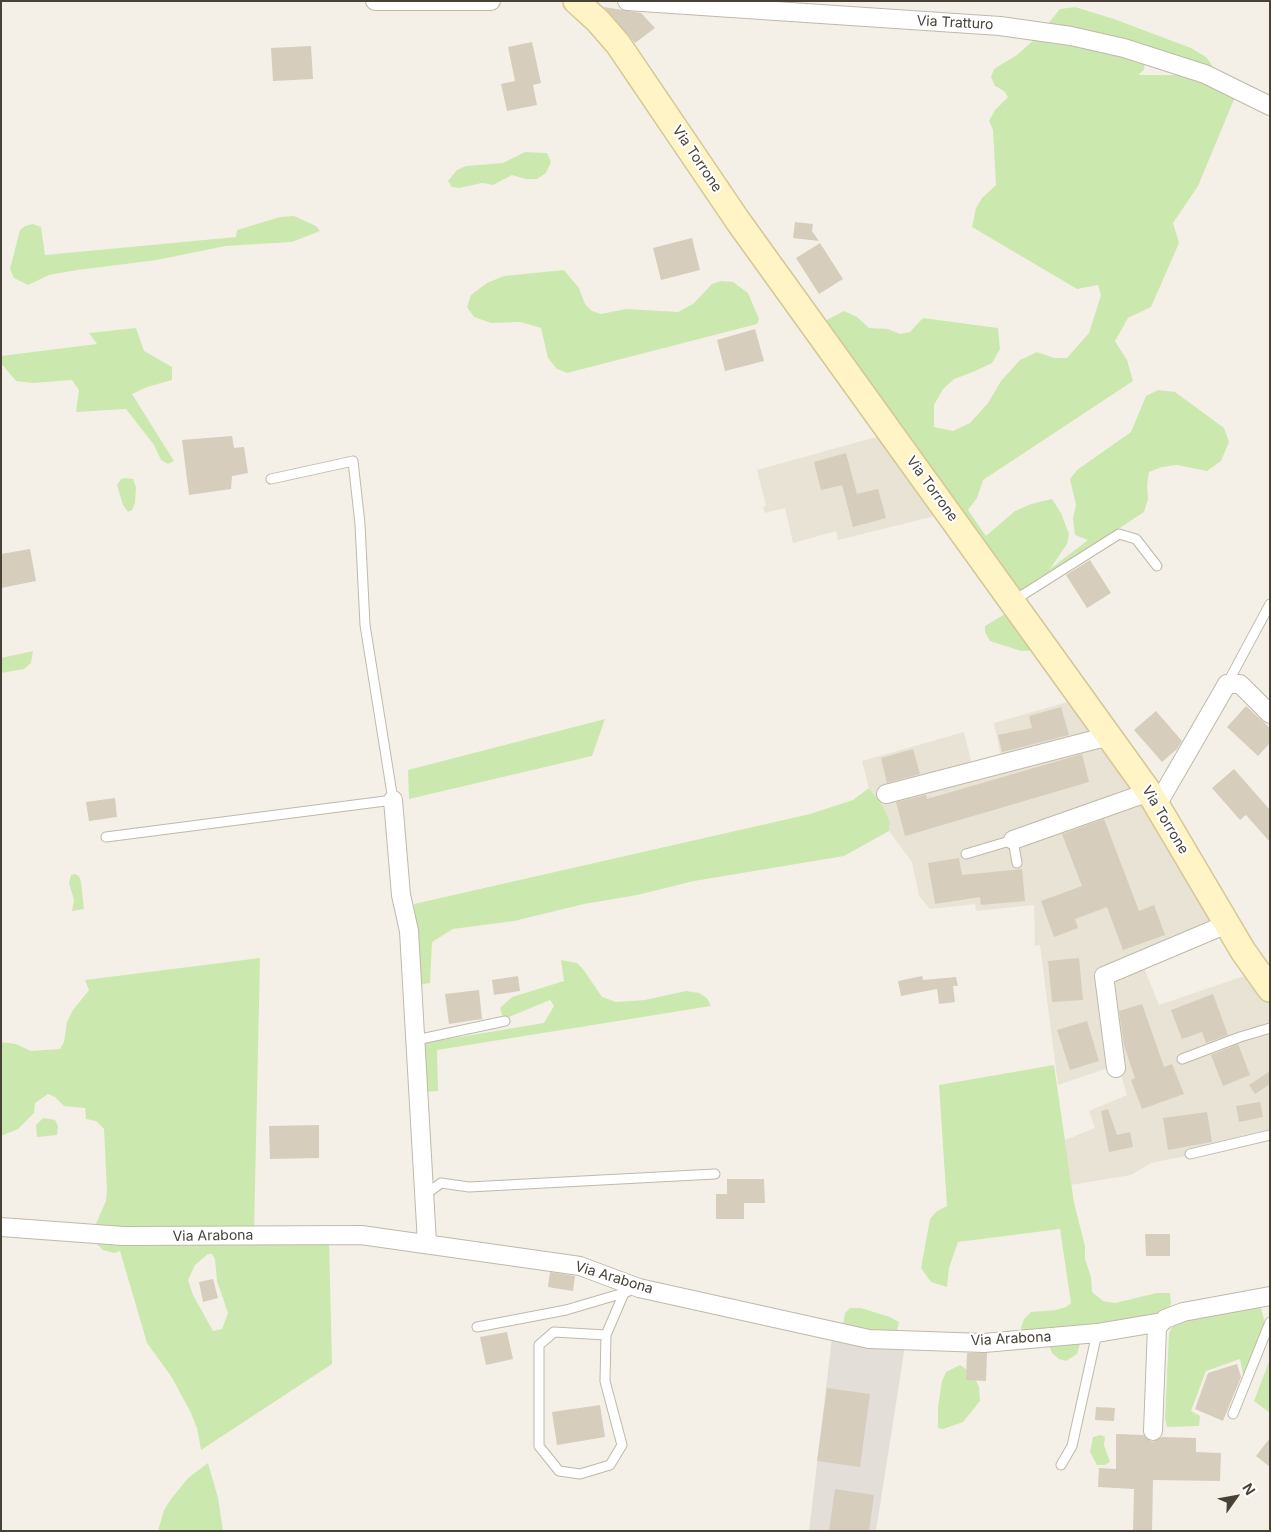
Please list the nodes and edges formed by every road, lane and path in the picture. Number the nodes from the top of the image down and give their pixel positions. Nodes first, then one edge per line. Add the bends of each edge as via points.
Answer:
1 (375, 1) edge
2 (491, 1) edge
3 (576, 1) edge
4 (627, 1) edge
5 (1270, 106) edge
6 (271, 479) dead end
7 (1157, 566) dead end
8 (1013, 601) junction
9 (1270, 604) edge
10 (1227, 684) junction
11 (1270, 714) edge
12 (1109, 736) junction
13 (886, 794) dead end
14 (1153, 799) junction
15 (393, 800) junction
16 (106, 837) dead end
17 (1013, 840) junction
18 (966, 854) dead end
19 (1017, 863) dead end
20 (1227, 924) junction
21 (1270, 989) edge
22 (505, 1021) dead end
23 (1270, 1028) edge
24 (416, 1040) junction
25 (1182, 1059) dead end
26 (1116, 1068) dead end
27 (1270, 1135) edge
28 (1190, 1154) dead end
29 (715, 1174) dead end
30 (425, 1195) junction
31 (1, 1227) edge
32 (427, 1243) junction
33 (632, 1290) junction
34 (1270, 1296) edge
35 (1162, 1322) junction
36 (1270, 1322) edge
37 (477, 1327) dead end
38 (1097, 1333) junction
39 (606, 1335) junction
40 (1233, 1414) dead end
41 (1153, 1431) dead end
42 (1061, 1464) dead end

1 - 2 street
3 - 8 main road, Via Torrone via 618,44 744,229
4 - 5 street, Via Tratturo via 1000,26 1071,36 1124,48 1205,74
6 - 15 lane via 353,461 365,625
7 - 8 lane via 1136,539 1119,534
8 - 12 main road, Via Torrone
9 - 10 lane
10 - 11 street via 1240,684
10 - 14 street
12 - 13 street
12 - 14 main road, Via Torrone
14 - 17 street
14 - 20 main road, Via Torrone
15 - 16 lane
15 - 24 street via 401,895 409,931
17 - 18 lane
17 - 19 lane
20 - 21 main road, Via Torrone
20 - 26 street via 1104,976
22 - 24 lane
23 - 25 lane
24 - 30 street
27 - 28 lane
29 - 30 lane via 469,1186 441,1183
30 - 32 street
31 - 32 street, Via Arabona via 132,1236 361,1234
32 - 33 street, Via Arabona via 580,1266
33 - 37 lane via 566,1310
33 - 38 street, Via Arabona via 869,1339 984,1343
33 - 39 lane
34 - 35 street, Via Arabona via 1183,1312
35 - 38 street, Via Arabona
35 - 41 street via 1157,1328
36 - 40 lane
38 - 42 lane via 1072,1446
39 - 39 lane via 605,1381 622,1445 610,1465 580,1474 559,1471 539,1446 539,1345 554,1332

